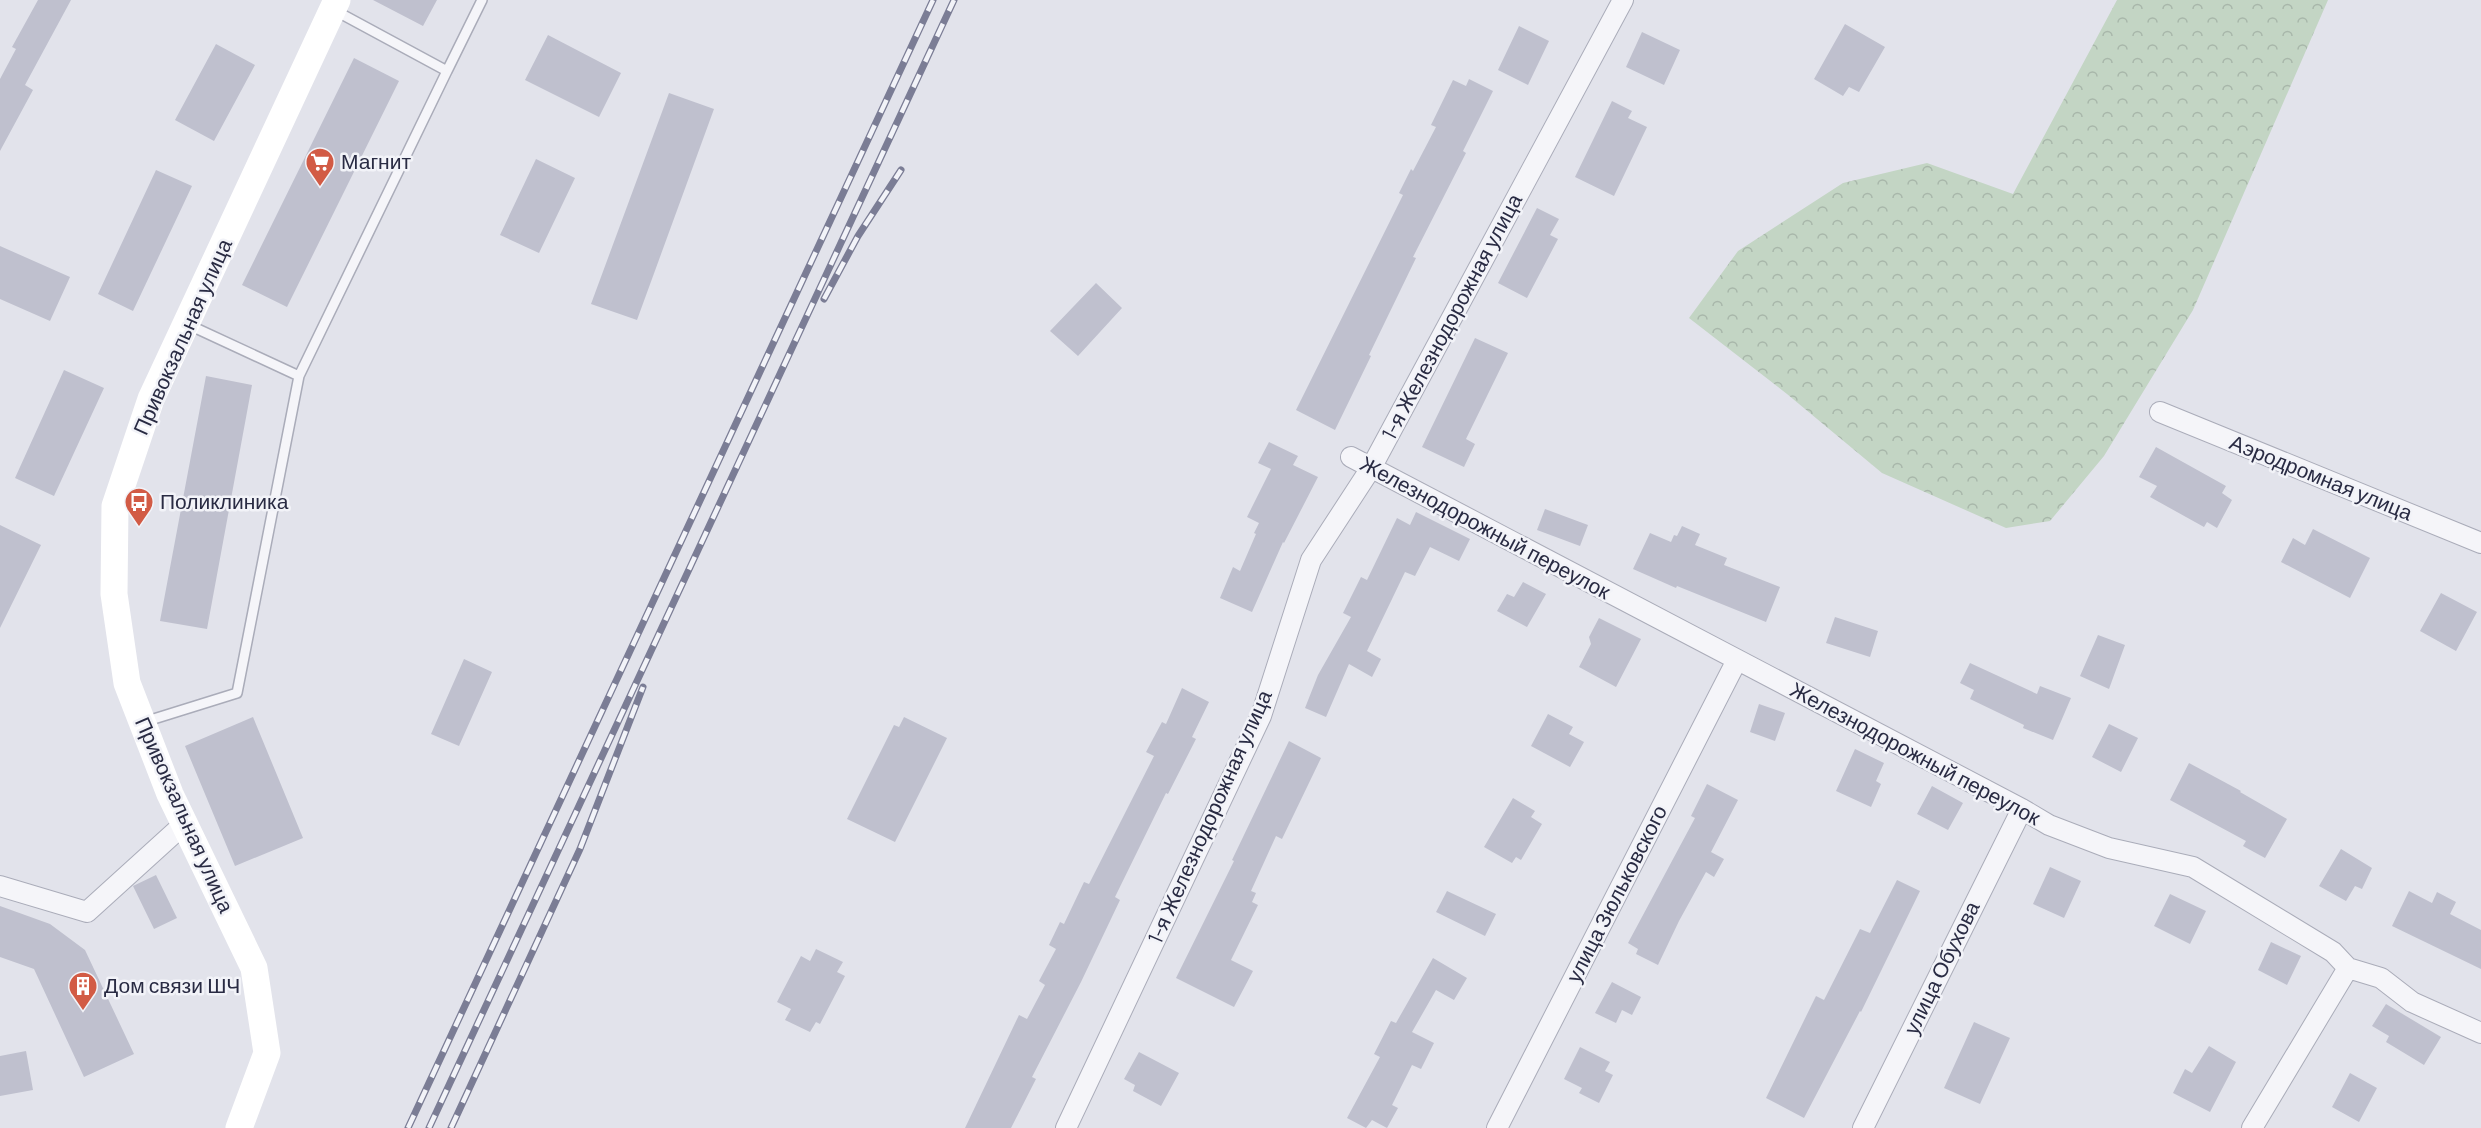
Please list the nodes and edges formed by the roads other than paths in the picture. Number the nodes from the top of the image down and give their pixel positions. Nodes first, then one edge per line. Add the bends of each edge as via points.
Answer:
1 (482, 0) edge
2 (1623, 0) edge
3 (335, 5) edge
4 (447, 71) junction
5 (186, 324) junction
6 (299, 376) junction
7 (2160, 412) dead end
8 (1351, 457) dead end
9 (1371, 468) junction
10 (2481, 543) edge
11 (1737, 660) junction
12 (143, 723) junction
13 (2022, 808) junction
14 (184, 824) junction
15 (0, 886) edge
16 (2348, 968) junction
17 (2481, 1033) edge
18 (239, 1128) edge
19 (1066, 1128) edge
20 (1497, 1128) edge
21 (1863, 1128) edge
22 (2252, 1128) edge

1 - 4 lane
2 - 9 street, 1-я Железнодорожная улица
3 - 4 lane
3 - 5 main road, Привокзальная улица
4 - 6 lane
5 - 6 lane
5 - 12 main road, Привокзальная улица via 151,399 115,506 114,594 128,683
6 - 12 lane via 237,693
7 - 10 street, Аэродромная улица
8 - 9 street, Железнодорожный переулок
9 - 11 street, Железнодорожный переулок
9 - 19 street, 1-я Железнодорожная улица via 1311,560 1260,716
11 - 13 street, Железнодорожный переулок
11 - 20 street, улица Зюльковского
12 - 14 main road, Привокзальная улица
13 - 16 street, Железнодорожный переулок via 2049,825 2109,848 2193,867 2333,952
13 - 21 street, улица Обухова
14 - 15 street via 87,912
14 - 18 main road, Привокзальная улица via 254,968 267,1053
16 - 17 street, Железнодорожный переулок via 2381,978 2412,1002
16 - 22 street

